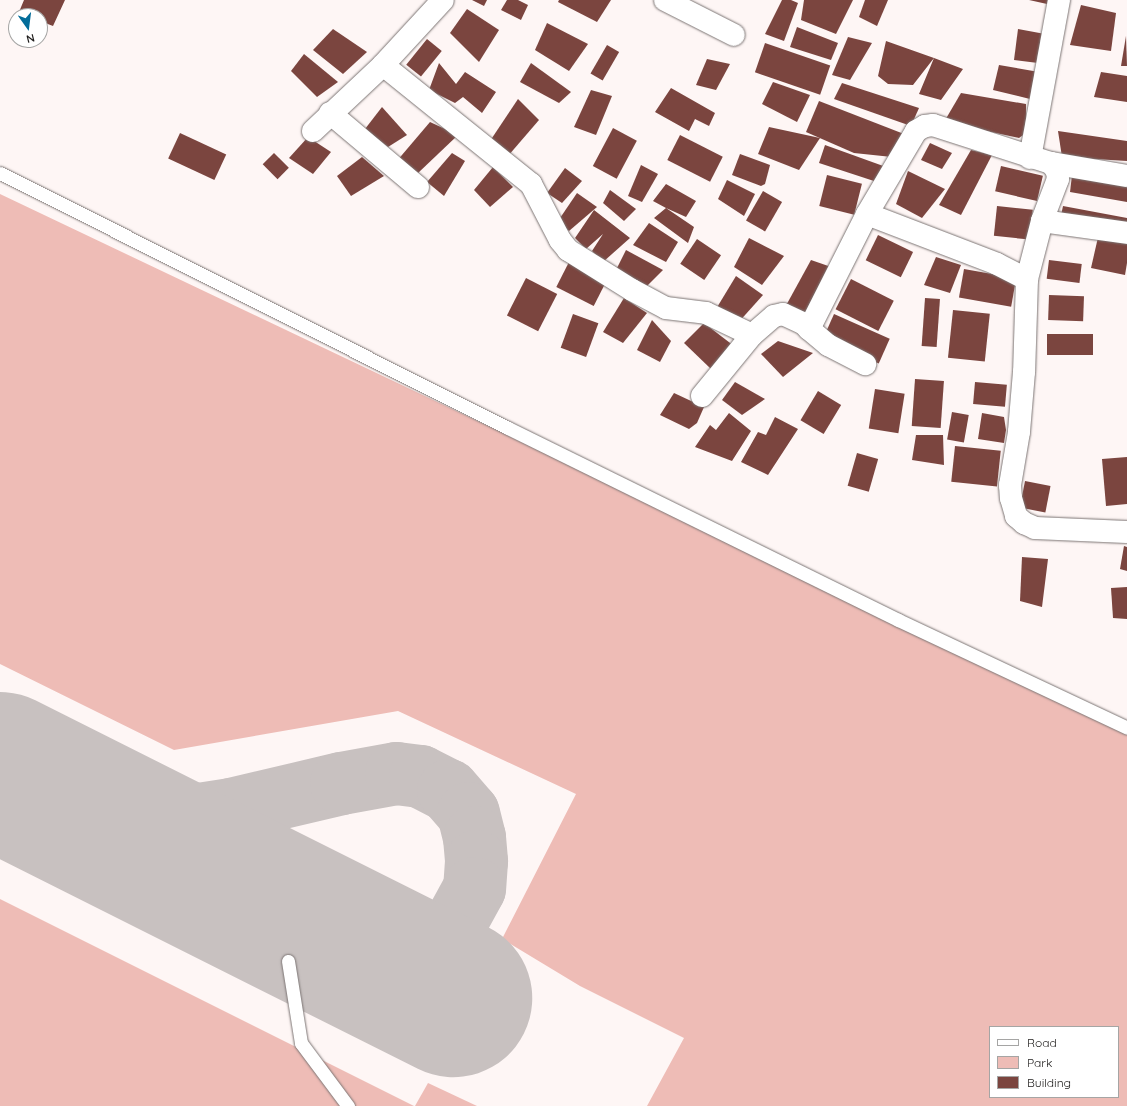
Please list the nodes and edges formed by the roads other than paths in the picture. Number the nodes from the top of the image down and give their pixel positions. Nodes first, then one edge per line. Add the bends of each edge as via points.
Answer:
1 (443, 0) edge
2 (665, 0) edge
3 (1059, 0) edge
4 (734, 35) dead end
5 (383, 65) junction
6 (330, 113) junction
7 (313, 131) dead end
8 (1041, 161) junction
9 (0, 173) edge
10 (1127, 176) edge
11 (418, 187) dead end
12 (867, 214) junction
13 (1042, 221) junction
14 (1127, 233) edge
15 (1027, 279) junction
16 (809, 329) junction
17 (752, 335) junction
18 (865, 364) dead end
19 (702, 396) dead end
20 (1127, 532) edge
21 (1127, 728) edge
22 (288, 961) dead end
23 (348, 1106) edge

1 - 5 street
2 - 4 street
3 - 8 street
5 - 6 street
5 - 17 street via 531,184 560,240 568,250 666,308 706,313
6 - 7 street
6 - 11 street
8 - 10 street
8 - 12 street via 933,125 925,126 916,131
8 - 13 street via 1057,171 1058,178
9 - 21 lane via 536,442
12 - 15 street via 997,264
12 - 16 street
13 - 14 street
13 - 15 street
15 - 20 street via 1024,372 1019,432 1010,485 1016,516 1036,528
16 - 17 street via 784,314 774,316
16 - 18 street via 828,345
17 - 19 street
22 - 23 lane via 301,1043

